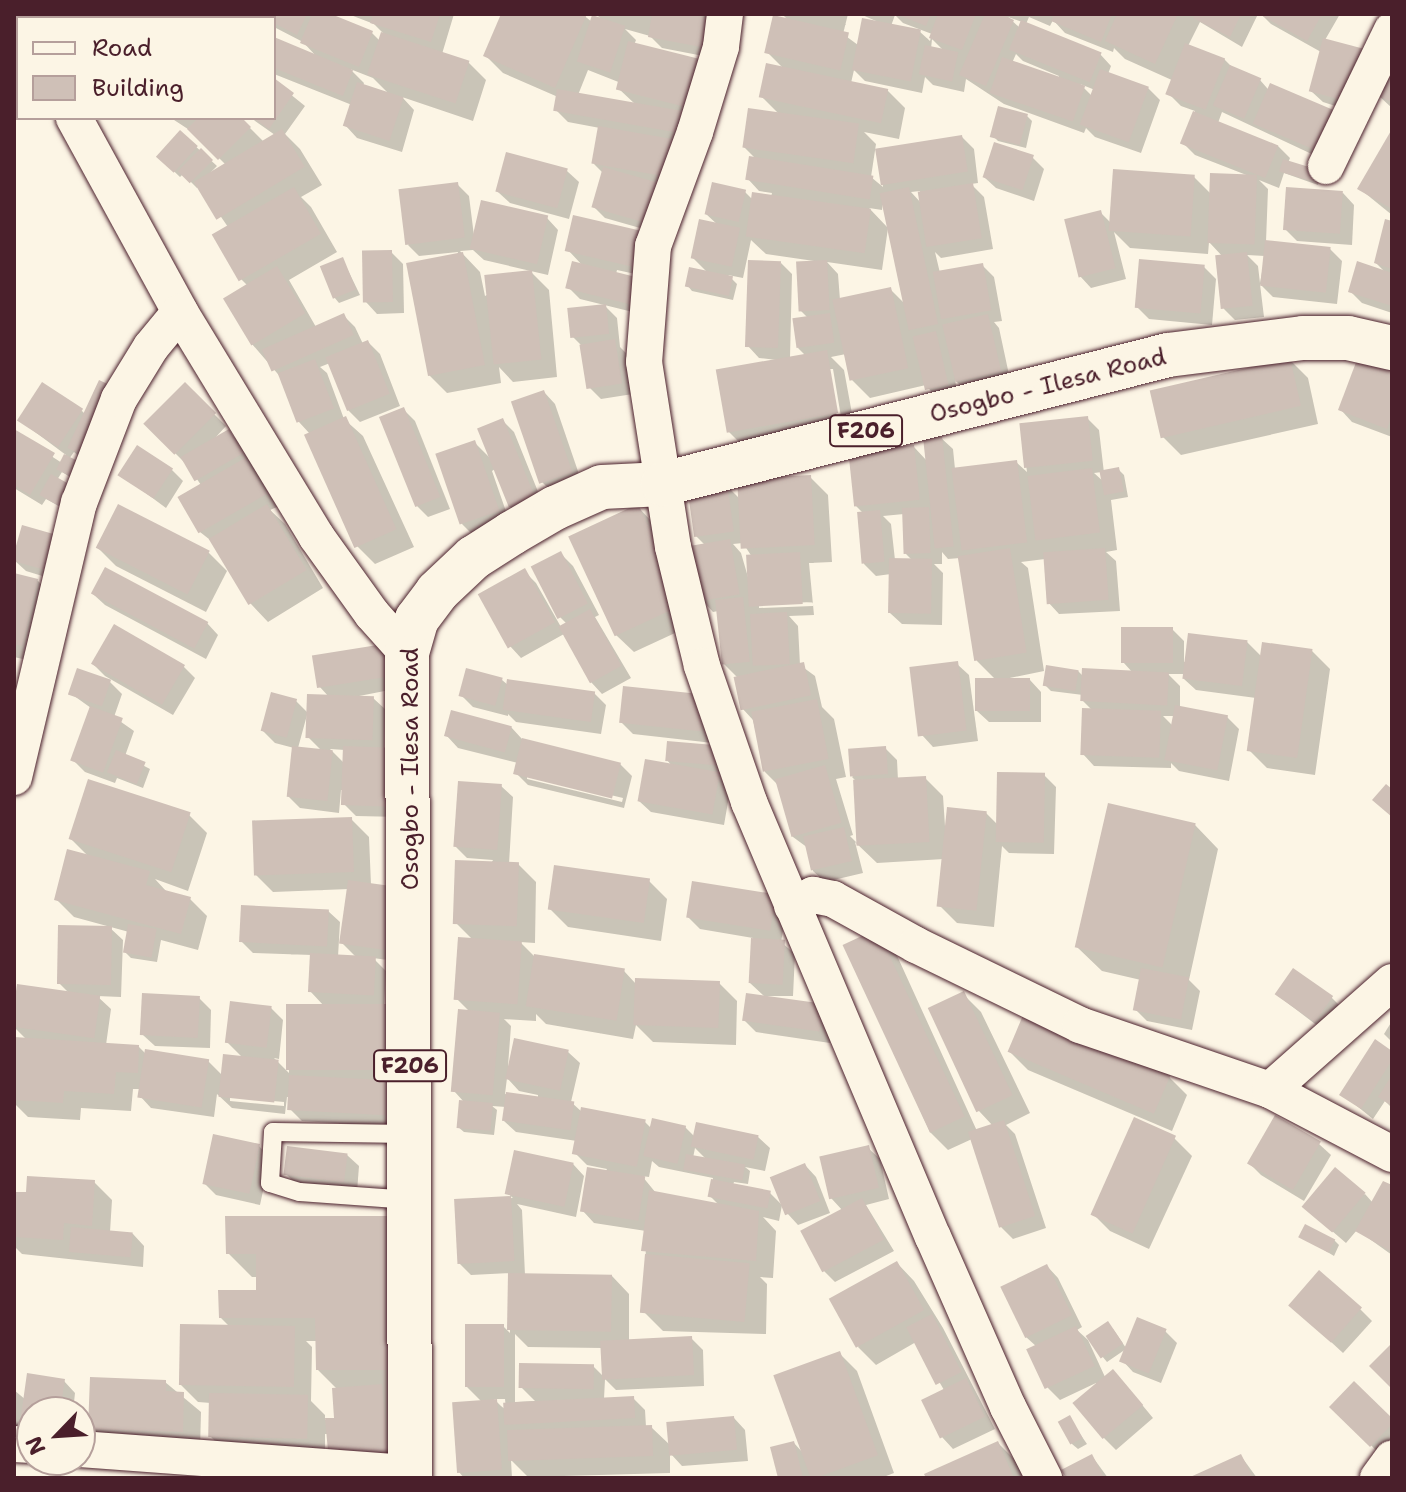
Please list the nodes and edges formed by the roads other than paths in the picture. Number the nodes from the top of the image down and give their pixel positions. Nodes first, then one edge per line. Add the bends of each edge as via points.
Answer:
1 (725, 14) edge
2 (1392, 30) edge
3 (75, 120) edge
4 (1326, 166) dead end
5 (180, 312) junction
6 (1392, 348) edge
7 (663, 484) junction
8 (407, 653) junction
9 (14, 777) edge
10 (792, 906) junction
11 (1392, 982) edge
12 (1270, 1090) junction
13 (410, 1134) junction
14 (1392, 1154) edge
15 (410, 1200) junction
16 (96, 1450) edge
17 (1392, 1459) edge
18 (410, 1476) edge
19 (1044, 1478) edge
20 (1378, 1478) edge

1 - 7 street via 700,117 653,246 644,362
2 - 4 street
3 - 5 street
5 - 8 street via 316,536
5 - 9 street via 119,399 79,503
6 - 7 main road, Osogbo - Ilesa Road / F206 via 1348,338 1303,338 1168,355
7 - 8 main road, Osogbo - Ilesa Road / F206 via 602,487 555,508 473,558 417,619
7 - 10 street via 702,666
8 - 13 main road, Osogbo - Ilesa Road / F206
10 - 12 street via 813,895 833,899 1080,1025
10 - 19 street via 933,1237
11 - 12 street
12 - 14 street
13 - 15 main road, Osogbo - Ilesa Road / F206
13 - 15 lane via 273,1132 270,1183 300,1192
15 - 18 main road, Osogbo - Ilesa Road / F206
16 - 18 street
17 - 20 street

